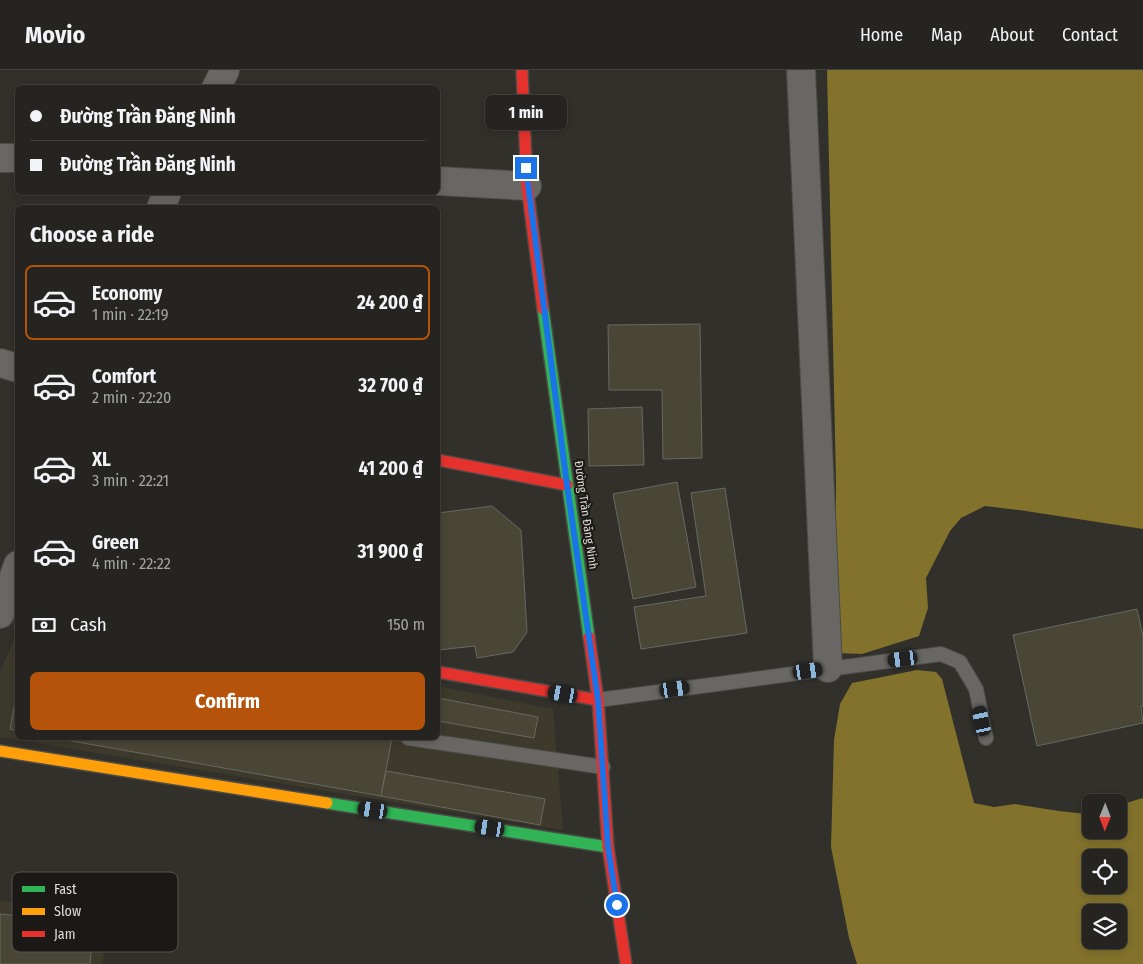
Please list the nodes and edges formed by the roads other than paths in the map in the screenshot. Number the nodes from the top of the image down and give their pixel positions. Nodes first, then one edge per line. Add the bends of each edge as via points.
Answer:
1 (225, 70) edge
2 (522, 70) edge
3 (801, 70) edge
4 (218, 85) edge
5 (0, 158) edge
6 (15, 158) edge
7 (440, 181) edge
8 (527, 186) junction
9 (0, 363) edge
10 (15, 367) edge
11 (440, 460) edge
12 (567, 485) junction
13 (15, 574) edge
14 (6, 602) edge
15 (828, 668) junction
16 (440, 672) edge
17 (598, 700) junction
18 (986, 738) dead end
19 (421, 740) edge
20 (0, 751) edge
21 (603, 768) junction
22 (608, 847) junction
23 (626, 964) edge

1 - 4 street
2 - 8 main road, Đường Trần Đăng Ninh
3 - 15 street
5 - 6 street
7 - 8 street
8 - 12 main road, Đường Trần Đăng Ninh
9 - 10 street
11 - 12 main road
12 - 17 main road, Đường Trần Đăng Ninh
13 - 14 street
15 - 17 lane
15 - 18 lane via 941,654 960,662 976,689
16 - 17 main road
17 - 21 main road, Đường Trần Đăng Ninh
19 - 21 lane
20 - 22 main road
21 - 22 main road, Đường Trần Đăng Ninh
22 - 23 main road, Đường Trần Đăng Ninh

